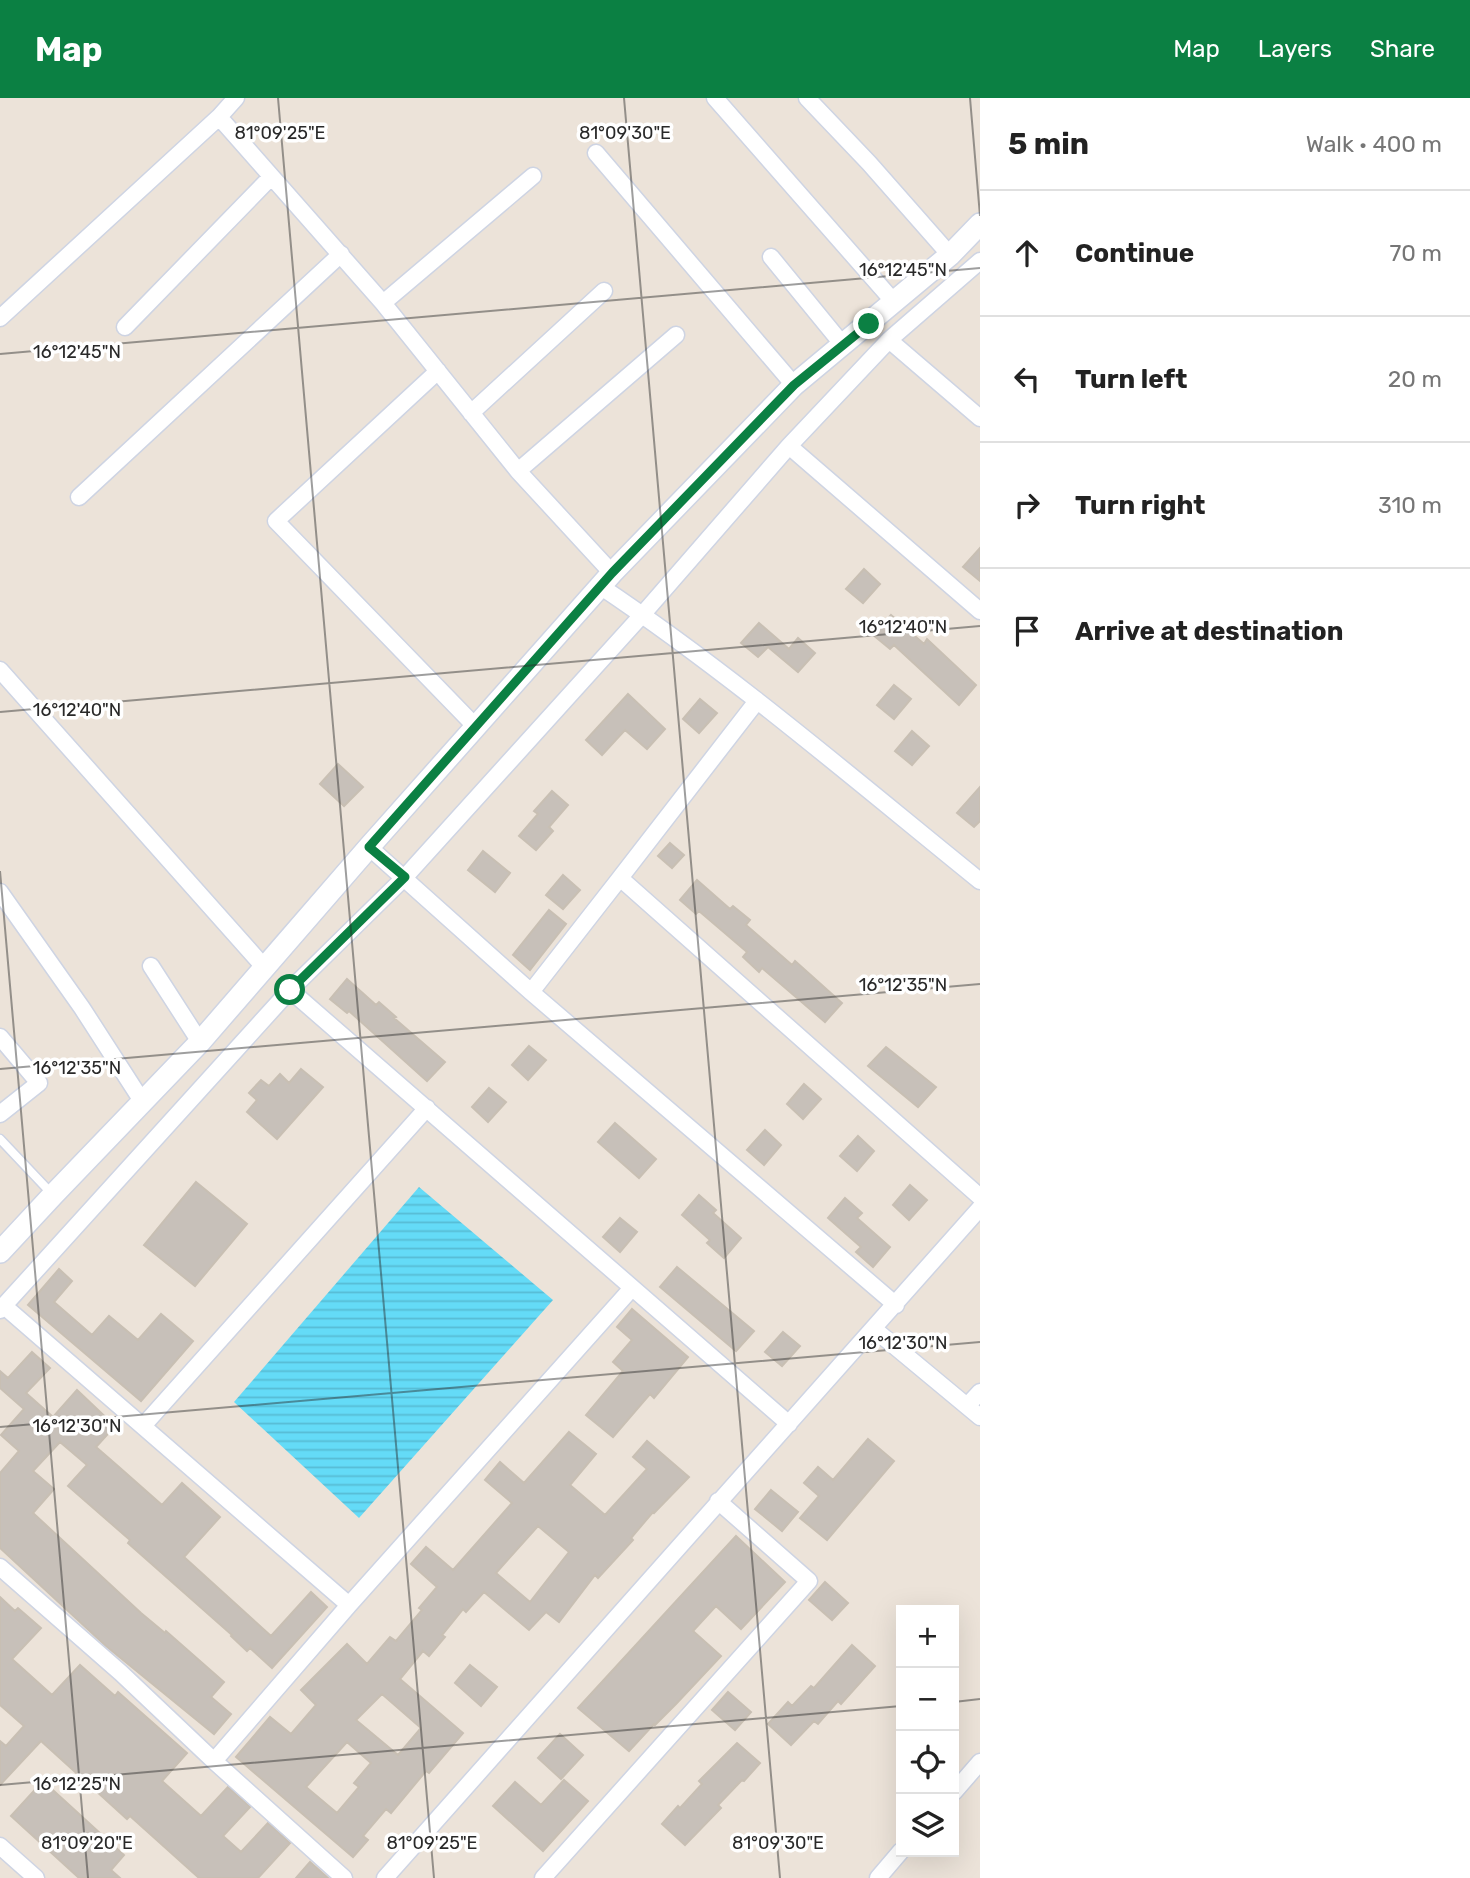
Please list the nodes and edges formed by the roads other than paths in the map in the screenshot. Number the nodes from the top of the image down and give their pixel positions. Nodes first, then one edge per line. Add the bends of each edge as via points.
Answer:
1 (236, 98) edge
2 (715, 98) edge
3 (807, 98) edge
4 (219, 117) junction
5 (596, 153) dead end
6 (533, 176) dead end
7 (271, 177) junction
8 (980, 224) edge
9 (341, 254) junction
10 (950, 255) junction
11 (771, 257) dead end
12 (980, 261) edge
13 (604, 291) dead end
14 (894, 302) junction
15 (383, 303) junction
16 (0, 318) edge
17 (125, 327) dead end
18 (676, 335) dead end
19 (889, 340) junction
20 (843, 345) junction
21 (438, 371) junction
22 (794, 385) junction
23 (471, 414) junction
24 (980, 418) edge
25 (789, 446) junction
26 (518, 471) junction
27 (79, 497) dead end
28 (606, 580) junction
29 (980, 611) edge
30 (642, 615) junction
31 (0, 670) edge
32 (757, 701) junction
33 (475, 726) junction
34 (369, 847) junction
35 (405, 877) junction
36 (620, 878) junction
37 (980, 881) edge
38 (0, 892) edge
39 (151, 966) dead end
40 (264, 968) junction
41 (290, 990) junction
42 (531, 992) junction
43 (0, 1037) edge
44 (200, 1042) junction
45 (142, 1101) junction
46 (427, 1108) junction
47 (0, 1114) edge
48 (0, 1139) edge
49 (52, 1195) junction
50 (980, 1197) edge
51 (980, 1208) edge
52 (0, 1252) edge
53 (632, 1288) junction
54 (896, 1305) junction
55 (2, 1308) edge
56 (874, 1329) junction
57 (980, 1392) edge
58 (967, 1406) junction
59 (980, 1417) edge
60 (789, 1424) junction
61 (143, 1426) junction
62 (718, 1501) junction
63 (0, 1567) edge
64 (349, 1605) junction
65 (214, 1761) junction
66 (980, 1762) edge
67 (959, 1786) edge
68 (0, 1846) edge
69 (896, 1857) edge
70 (36, 1878) edge
71 (344, 1878) edge
72 (386, 1878) edge
73 (543, 1878) edge
74 (878, 1878) edge

1 - 4 street
2 - 14 street
3 - 10 street
4 - 7 street
4 - 16 street
5 - 22 street
6 - 15 street
7 - 9 street
7 - 17 street
8 - 10 street
9 - 15 street
9 - 27 street
10 - 14 street
11 - 20 street
12 - 19 street
13 - 23 street
14 - 20 street
15 - 21 street
18 - 26 street
19 - 24 street
19 - 25 street
20 - 22 street
21 - 23 street
21 - 33 street via 276,521
22 - 28 street
23 - 26 street
25 - 29 street
25 - 30 street
26 - 28 street
28 - 30 street
28 - 33 street
30 - 32 street
30 - 35 street
31 - 40 street
32 - 36 street
32 - 37 street
33 - 34 street
34 - 35 street
34 - 40 street
35 - 41 street
35 - 42 street
36 - 42 street
36 - 50 street
38 - 45 street
39 - 44 street
40 - 44 street
41 - 46 street
41 - 55 street
42 - 54 street
43 - 47 street via 39,1083
44 - 45 street
45 - 49 street
46 - 53 street
46 - 61 street
48 - 49 lane
49 - 52 street
51 - 54 street
53 - 60 street
53 - 64 street
54 - 56 street
55 - 61 street
56 - 58 street
56 - 60 street
57 - 58 street
58 - 59 street
60 - 62 street
61 - 64 street
62 - 72 street
62 - 73 street via 809,1581
63 - 65 street
64 - 65 street
65 - 71 street
66 - 67 street
68 - 70 street
69 - 74 street

